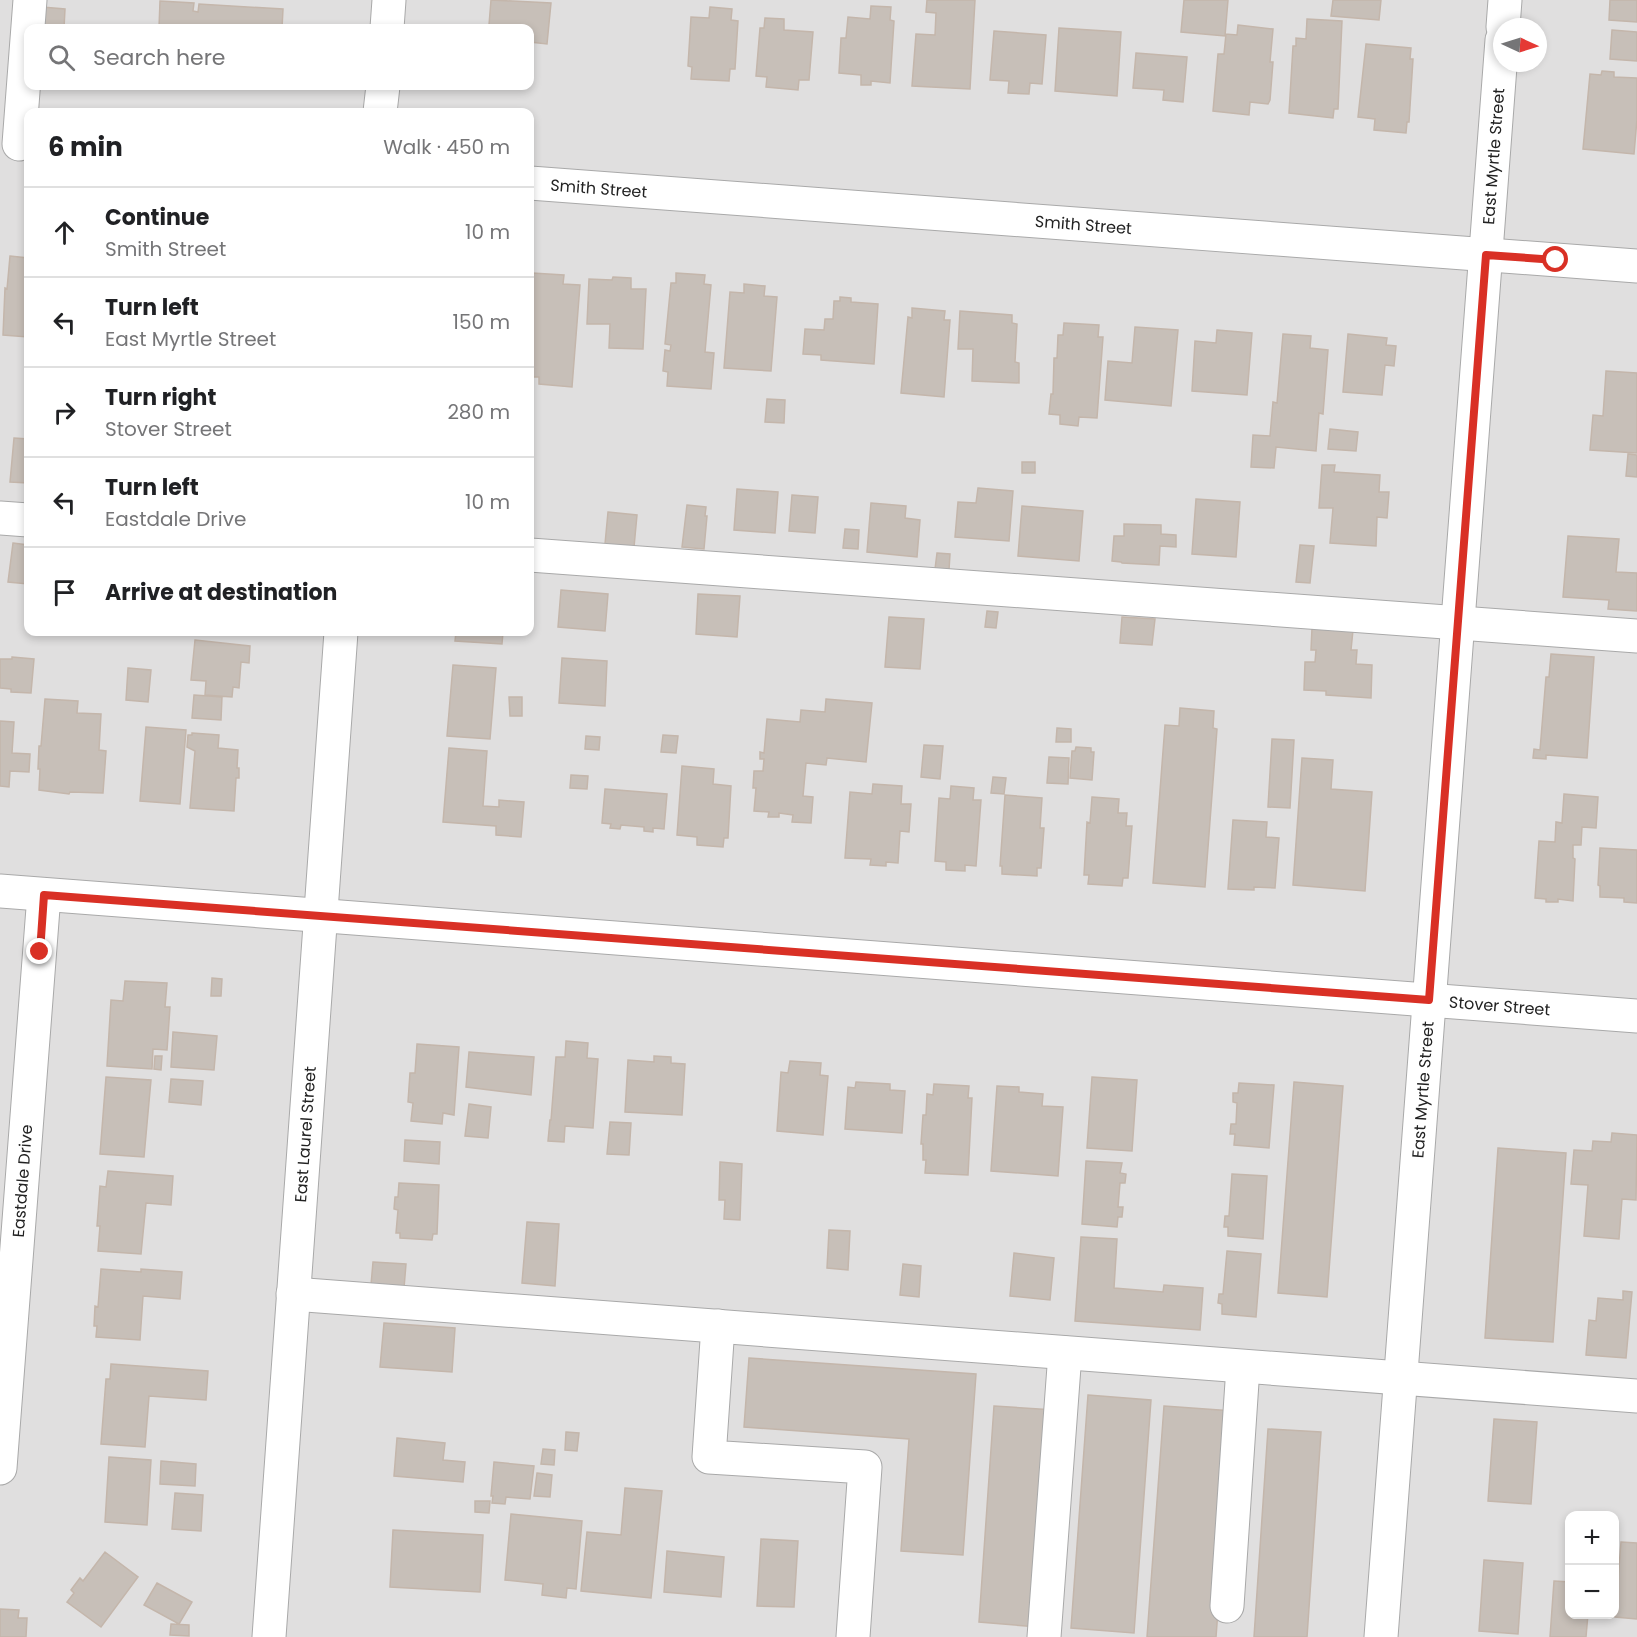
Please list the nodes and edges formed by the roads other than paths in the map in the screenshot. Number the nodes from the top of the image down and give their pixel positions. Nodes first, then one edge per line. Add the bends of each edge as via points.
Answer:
1 (30, 0) edge
2 (389, 0) edge
3 (1505, 0) edge
4 (1504, 18) edge
5 (28, 24) edge
6 (387, 24) edge
7 (24, 62) edge
8 (1500, 72) edge
9 (382, 90) edge
10 (380, 108) edge
11 (16, 144) edge
12 (534, 183) edge
13 (1486, 255) junction
14 (1637, 266) edge
15 (0, 518) edge
16 (24, 520) edge
17 (534, 555) edge
18 (1459, 622) junction
19 (341, 636) edge
20 (1637, 636) edge
21 (0, 891) edge
22 (44, 895) junction
23 (320, 916) junction
24 (1429, 1000) junction
25 (1637, 1016) edge
26 (293, 1294) junction
27 (718, 1326) junction
28 (1065, 1353) junction
29 (1243, 1366) junction
30 (1401, 1378) junction
31 (1637, 1396) edge
32 (0, 1468) edge
33 (1227, 1606) dead end
34 (269, 1637) edge
35 (854, 1637) edge
36 (1044, 1637) edge
37 (1381, 1637) edge

1 - 5 street
2 - 6 street
3 - 4 street
7 - 11 street
8 - 13 street, East Myrtle Street
9 - 10 street
12 - 13 street, Smith Street
13 - 14 street, Smith Street
13 - 18 street, East Myrtle Street
15 - 16 street
17 - 18 street
18 - 20 street
18 - 24 street, East Myrtle Street
19 - 23 street, East Laurel Street
21 - 22 street, Stover Street
22 - 23 street, Stover Street
22 - 32 street, Eastdale Drive
23 - 24 street, Stover Street
23 - 26 street, East Laurel Street
24 - 25 street, Stover Street
24 - 30 street, East Myrtle Street
26 - 27 street
26 - 34 street, East Laurel Street
27 - 28 street
27 - 35 street via 709,1457 865,1467
28 - 29 street
28 - 36 street
29 - 30 street
29 - 33 street
30 - 31 street
30 - 37 street, East Myrtle Street

